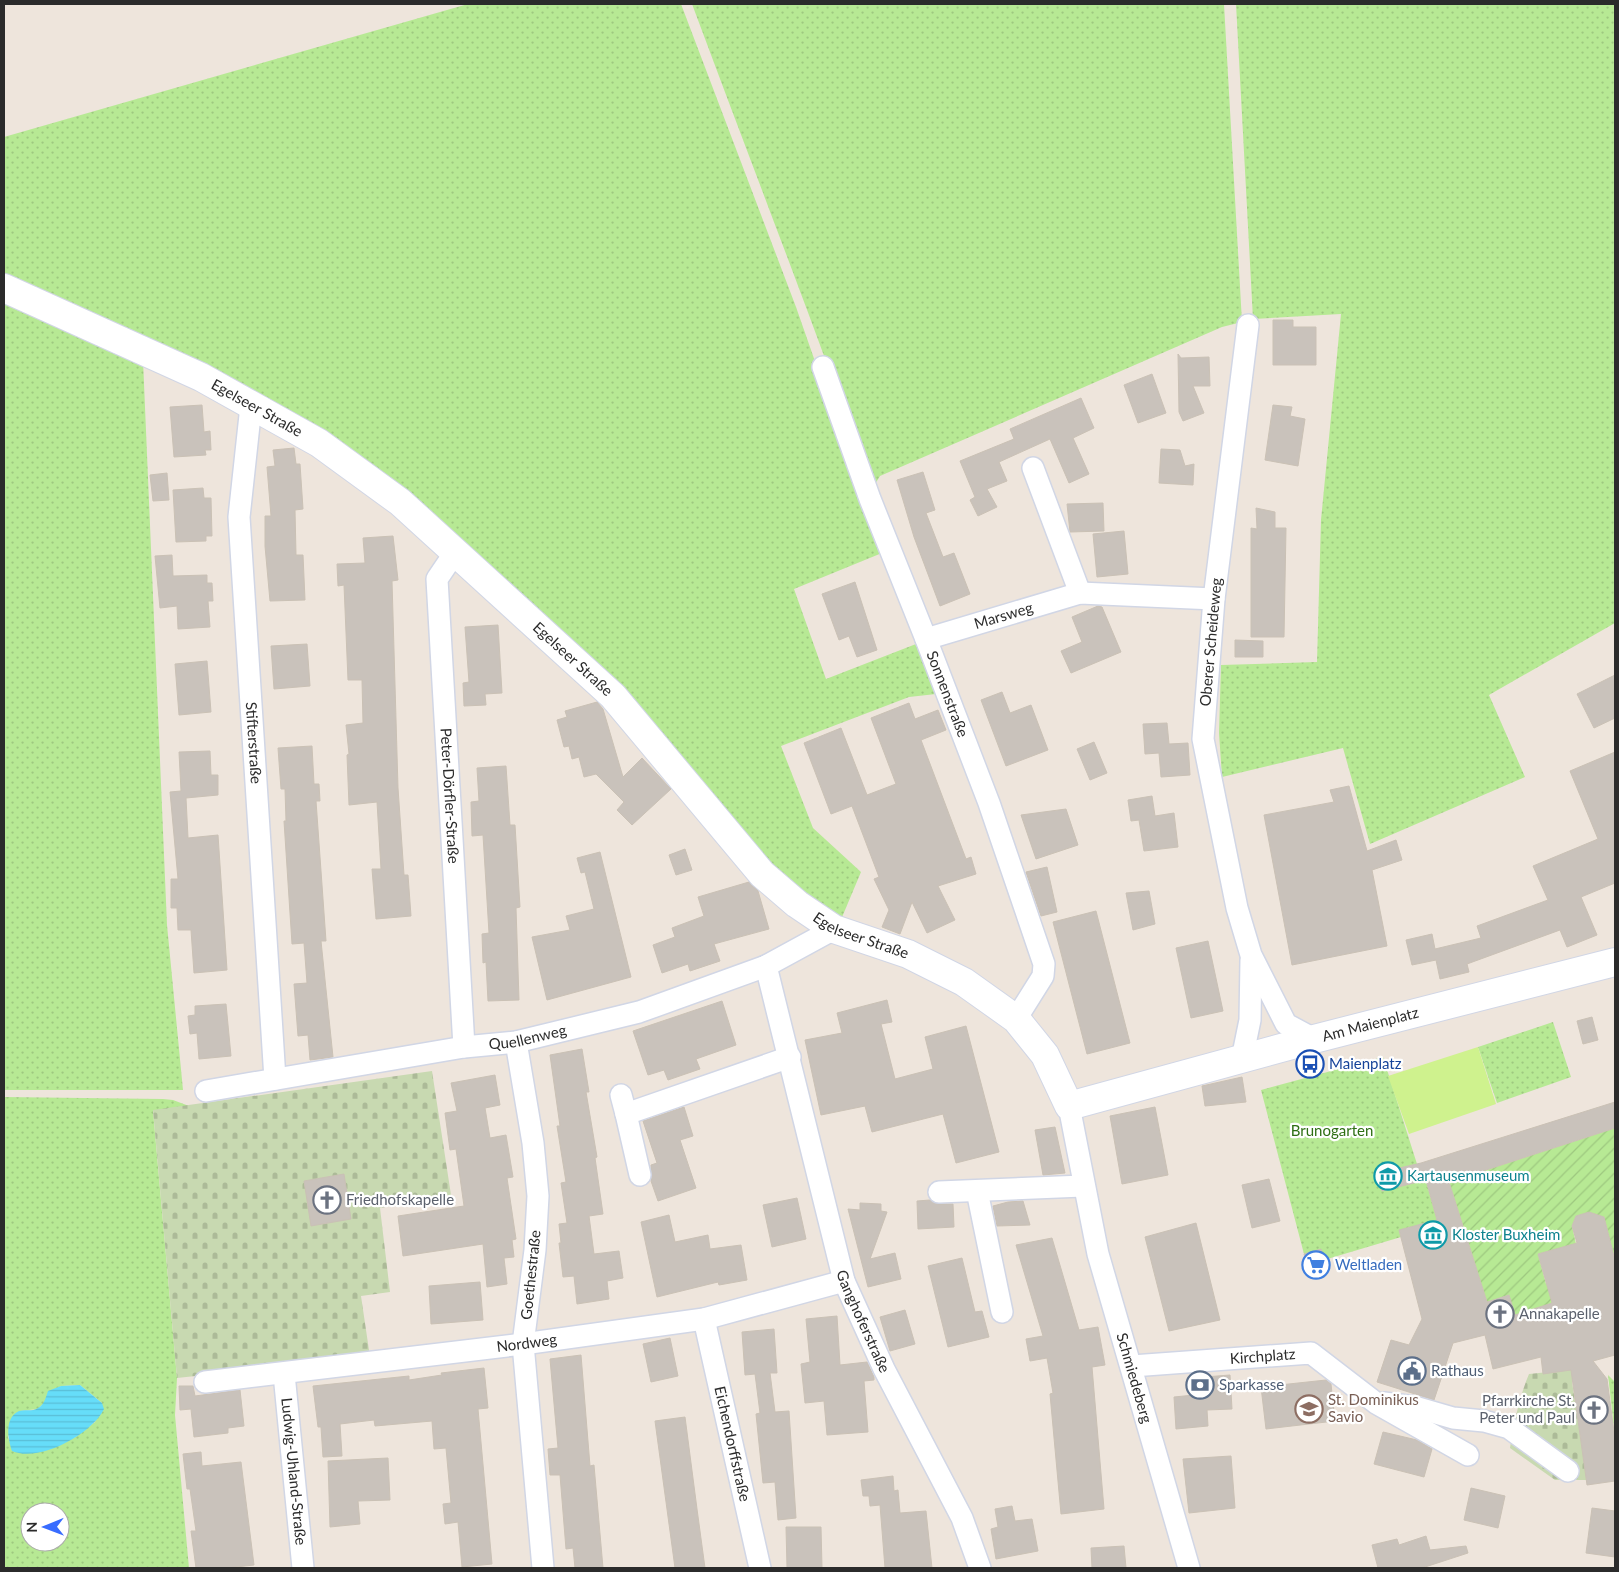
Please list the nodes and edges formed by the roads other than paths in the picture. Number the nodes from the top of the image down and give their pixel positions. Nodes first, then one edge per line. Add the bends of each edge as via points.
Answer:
1 (4, 288) edge
2 (1248, 325) dead end
3 (823, 367) dead end
4 (251, 406) junction
5 (1033, 468) dead end
6 (456, 551) junction
7 (1080, 593) junction
8 (1214, 599) junction
9 (926, 639) junction
10 (834, 929) junction
11 (1251, 955) junction
12 (1615, 962) edge
13 (766, 966) junction
14 (1016, 1020) junction
15 (1314, 1039) junction
16 (516, 1042) junction
17 (464, 1047) junction
18 (790, 1057) junction
19 (1242, 1059) junction
20 (274, 1079) junction
21 (206, 1092) dead end
22 (1069, 1106) junction
23 (640, 1174) dead end
24 (1083, 1186) junction
25 (977, 1191) junction
26 (939, 1192) dead end
27 (844, 1281) junction
28 (1002, 1312) dead end
29 (704, 1319) junction
30 (524, 1344) junction
31 (1132, 1366) junction
32 (284, 1374) junction
33 (205, 1382) dead end
34 (1376, 1403) junction
35 (1468, 1455) dead end
36 (1568, 1471) dead end
37 (303, 1568) edge
38 (543, 1568) edge
39 (760, 1568) edge
40 (980, 1568) edge
41 (1190, 1568) edge

1 - 4 street, Egelseer Straße via 201,377
2 - 8 street, Oberer Scheideweg
3 - 9 street, Sonnenstraße via 870,499
4 - 6 street, Egelseer Straße via 346,461
4 - 20 street, Stifterstraße via 239,517
5 - 7 street
6 - 10 street, Egelseer Straße via 612,696 762,874 797,904
6 - 17 street, Peter-Dörfler-Straße via 437,579
7 - 8 street, Marsweg
7 - 9 street, Marsweg
8 - 11 street, Oberer Scheideweg via 1203,739 1237,908
9 - 14 street, Sonnenstraße via 989,802 1044,964 1038,986
10 - 13 street, Quellenweg
10 - 14 street, Egelseer Straße via 908,954 964,982
11 - 15 street, Oberer Scheideweg via 1286,1024
11 - 19 street, Oberer Scheideweg via 1250,1020
12 - 15 street, Am Maienplatz
13 - 16 street, Quellenweg via 639,1012
13 - 18 street, Ganghoferstraße
14 - 22 street, Egelseer Straße via 1045,1055
15 - 19 street, Am Maienplatz
16 - 17 street, Quellenweg
16 - 30 street, Goethestraße via 533,1143 538,1196
17 - 20 street, Quellenweg
18 - 23 street via 624,1105
18 - 27 street, Ganghoferstraße
19 - 22 street, Am Maienplatz
20 - 21 street, Quellenweg
22 - 24 street, Schmiedeberg
24 - 25 street
24 - 31 street, Schmiedeberg via 1098,1254
25 - 26 street
25 - 28 street
27 - 29 street, Nordweg
27 - 40 street, Ganghoferstraße via 875,1351 962,1518
29 - 30 street, Nordweg
29 - 39 street, Eichendorffstraße
30 - 32 street, Nordweg
30 - 38 street, Goethestraße
31 - 34 street, Kirchplatz via 1311,1353
31 - 41 street, Schmiedeberg
32 - 33 street, Nordweg
32 - 37 street, Ludwig-Uhland-Straße
34 - 35 street, Kirchplatz
34 - 36 street via 1415,1407 1509,1428

